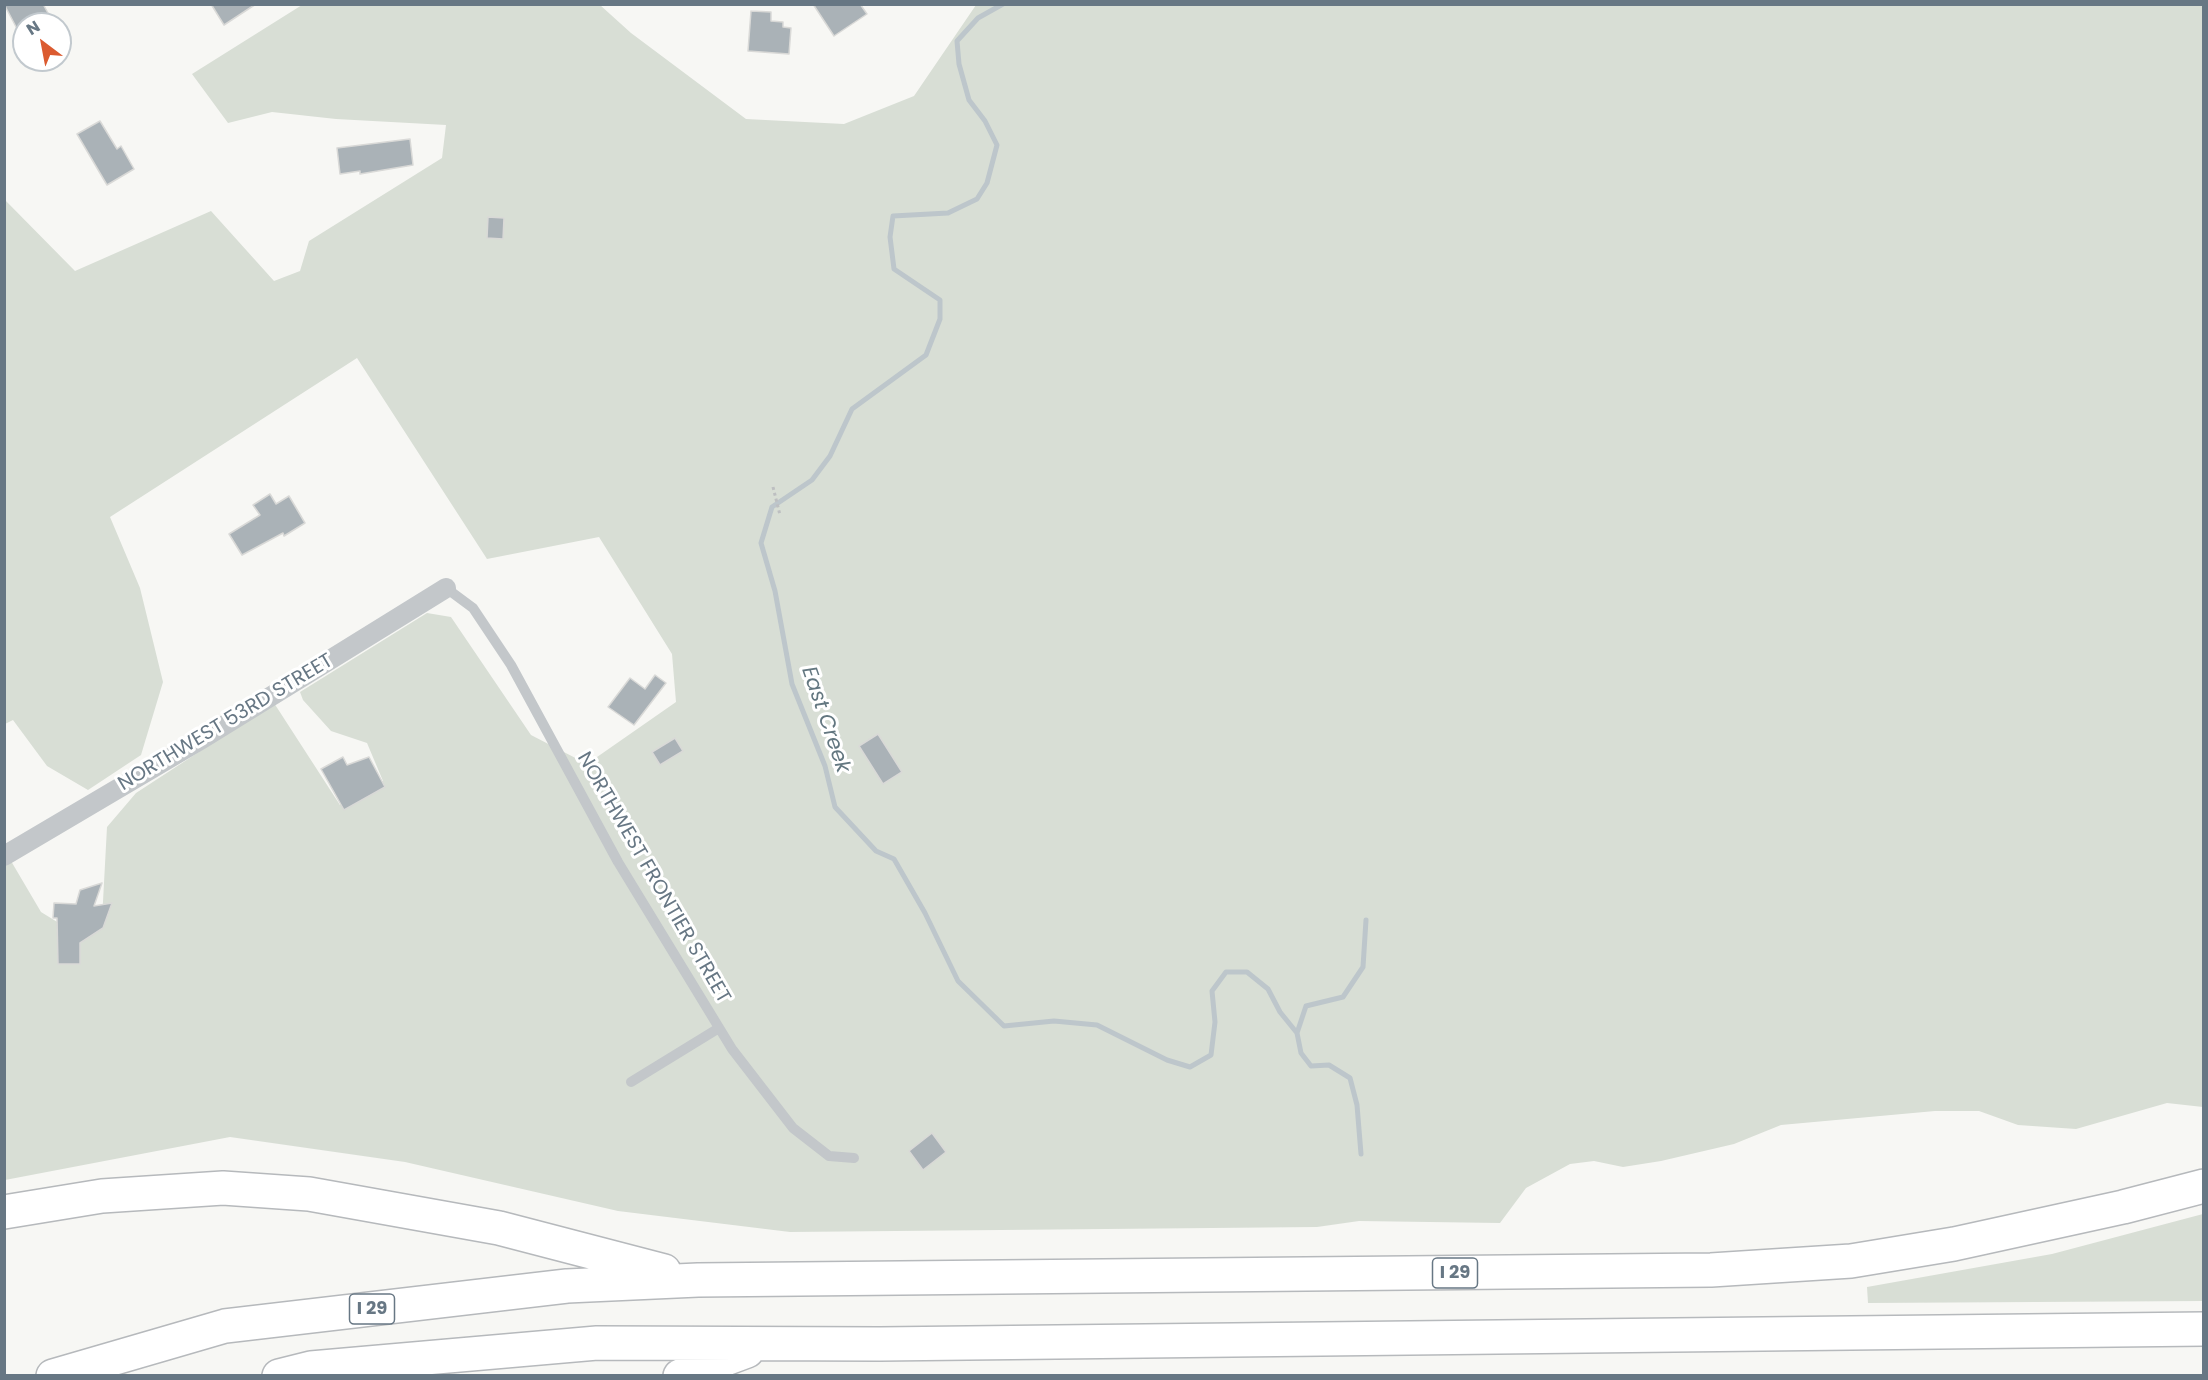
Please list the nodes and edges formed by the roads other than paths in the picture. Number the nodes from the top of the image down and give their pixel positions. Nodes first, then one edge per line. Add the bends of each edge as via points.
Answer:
1 (446, 588) joint
2 (4, 856) edge
3 (719, 1028) junction
4 (631, 1082) dead end
5 (854, 1158) dead end
6 (2204, 1186) edge
7 (4, 1212) edge
8 (698, 1280) junction
9 (2204, 1329) edge
10 (768, 1343) junction
11 (53, 1376) edge
12 (279, 1376) edge
13 (680, 1376) edge

1 - 2 street, NORTHWEST 53RD STREET
1 - 3 lane, NORTHWEST FRONTIER STREET via 473,608 512,666 618,862
3 - 4 lane
3 - 5 lane, NORTHWEST FRONTIER STREET via 793,1128 829,1156
6 - 8 highway, I 29 via 1954,1244 1851,1261 1711,1270
7 - 8 highway via 102,1196 223,1188 309,1194 499,1228
8 - 11 highway, I 29 via 567,1286 225,1326
9 - 10 highway
10 - 12 highway via 597,1343 311,1368
10 - 13 highway

